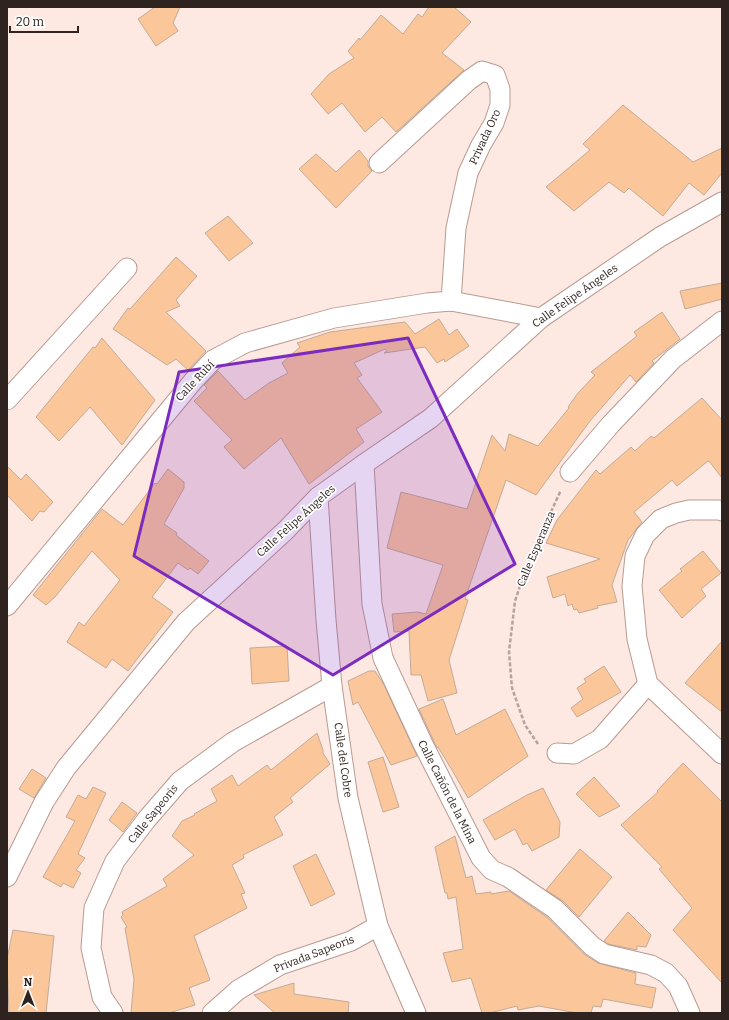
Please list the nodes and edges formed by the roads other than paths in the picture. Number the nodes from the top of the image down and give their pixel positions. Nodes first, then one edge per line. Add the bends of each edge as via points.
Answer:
1 (379, 163) dead end
2 (722, 202) edge
3 (127, 268) dead end
4 (451, 301) junction
5 (541, 318) junction
6 (722, 321) edge
7 (7, 400) edge
8 (364, 464) junction
9 (570, 472) road end
10 (318, 497) junction
11 (722, 511) edge
12 (7, 606) edge
13 (648, 684) junction
14 (332, 686) junction
15 (557, 753) road end
16 (722, 754) edge
17 (7, 878) edge
18 (378, 926) junction
19 (113, 1013) edge
20 (212, 1013) edge
21 (416, 1013) edge
22 (690, 1013) edge

1 - 4 street, Privada Oro via 469,80 482,71 495,75 500,89 500,105 468,173 456,228
2 - 5 street, Calle Felipe Ángeles via 660,237
3 - 7 street
4 - 5 street, Calle Rubí
4 - 12 street, Calle Rubí via 334,318 245,343 213,360
5 - 8 street, Calle Felipe Ángeles via 431,418
6 - 9 street via 673,359 611,424
8 - 10 street, Calle Felipe Ángeles
8 - 22 street, Calle Cañón de la Mina via 372,604 383,658 481,858 492,870 508,877 555,909 592,946 604,954 651,965 666,973 678,986
10 - 14 street, Calle del Cobre
10 - 17 street, Calle Felipe Ángeles via 186,622 66,768 44,802
11 - 13 street via 688,510 661,519 645,535 635,556 632,586 637,638
13 - 15 street via 600,739 574,754
13 - 16 street
14 - 18 street, Calle del Cobre via 348,798
14 - 19 street, Calle Sapeoris via 232,742 180,781 115,861 94,908 91,948 102,997
18 - 20 street, Privada Sapeoris via 351,941 280,965 238,990
18 - 21 street, Calle del Cobre

